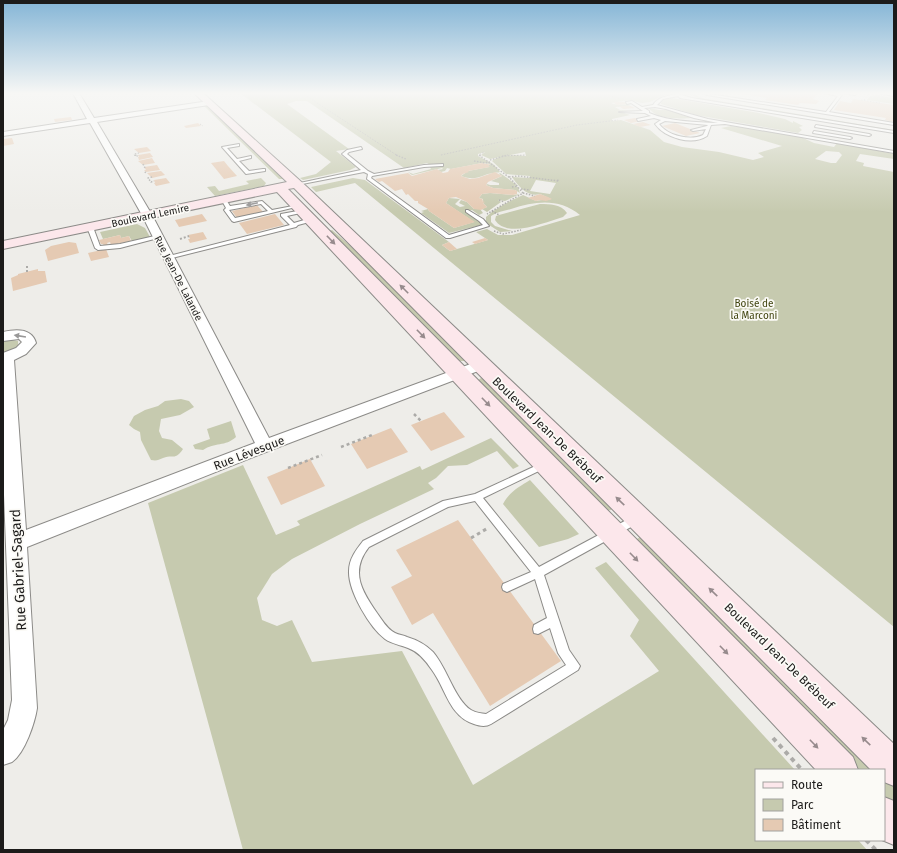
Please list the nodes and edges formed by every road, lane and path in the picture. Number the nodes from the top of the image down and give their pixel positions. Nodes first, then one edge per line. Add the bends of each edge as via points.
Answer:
1 (854, 132) edge
2 (99, 133) edge
3 (226, 133) edge
4 (241, 133) edge
5 (362, 133) edge
6 (545, 133) edge
7 (669, 133) edge
8 (706, 133) edge
9 (785, 133) edge
10 (813, 133) edge
11 (819, 133) edge
12 (858, 133) edge
13 (868, 135) dead end
14 (810, 137) junction
15 (850, 138) junction
16 (847, 144) junction
17 (238, 145) junction
18 (361, 148) dead end
19 (139, 152) dead end
20 (484, 152) dead end
21 (894, 152) edge
22 (526, 155) dead end
23 (138, 156) dead end
24 (439, 156) dead end
25 (250, 157) junction
26 (408, 159) dead end
27 (236, 160) junction
28 (474, 161) dead end
29 (490, 161) junction
30 (143, 164) dead end
31 (441, 165) dead end
32 (145, 168) dead end
33 (498, 168) junction
34 (493, 169) dead end
35 (364, 171) junction
36 (502, 172) junction
37 (498, 173) dead end
38 (370, 175) junction
39 (152, 177) dead end
40 (508, 177) junction
41 (271, 178) junction
42 (556, 179) dead end
43 (154, 181) dead end
44 (559, 181) junction
45 (562, 182) dead end
46 (297, 184) junction
47 (519, 185) junction
48 (512, 187) dead end
49 (521, 189) junction
50 (530, 190) dead end
51 (518, 193) dead end
52 (523, 193) junction
53 (400, 194) dead end
54 (393, 196) junction
55 (535, 196) dead end
56 (499, 200) dead end
57 (504, 203) junction
58 (226, 204) junction
59 (422, 208) dead end
60 (492, 210) junction
61 (413, 211) junction
62 (468, 211) dead end
63 (271, 212) junction
64 (304, 212) junction
65 (147, 215) junction
66 (499, 215) dead end
67 (481, 220) junction
68 (294, 226) junction
69 (486, 226) junction
70 (90, 227) junction
71 (521, 230) dead end
72 (189, 236) dead end
73 (158, 237) junction
74 (448, 237) junction
75 (180, 239) dead end
76 (456, 243) dead end
77 (3, 245) edge
78 (168, 257) junction
79 (27, 266) dead end
80 (27, 272) dead end
81 (3, 337) edge
82 (4, 359) edge
83 (470, 370) junction
84 (414, 414) dead end
85 (421, 421) dead end
86 (372, 435) dead end
87 (264, 446) junction
88 (341, 447) dead end
89 (322, 455) dead end
90 (546, 465) junction
91 (288, 468) dead end
92 (477, 497) junction
93 (638, 518) junction
94 (498, 523) junction
95 (611, 534) junction
96 (471, 538) dead end
97 (18, 542) junction
98 (538, 573) junction
99 (507, 587) dead end
100 (553, 620) junction
101 (538, 629) dead end
102 (3, 752) edge
103 (894, 768) edge
104 (839, 769) edge
105 (885, 817) edge
106 (894, 826) edge
107 (867, 841) edge
108 (876, 850) edge

1 - 15 lane
2 - 65 street, Rue Jean-De Lalande
3 - 17 main road, Boulevard Jean-De Brébeuf
4 - 46 main road, Boulevard Jean-De Brébeuf
5 - 26 path via 399,157
6 - 24 path
7 - 8 lane via 698,139 704,137
9 - 14 lane
10 - 14 lane
11 - 15 lane
12 - 13 lane
14 - 16 lane
15 - 16 lane
16 - 21 lane
17 - 25 main road, Boulevard Jean-De Brébeuf
17 - 27 lane via 224,147
18 - 35 lane via 344,154
19 - 23 path via 134,154
20 - 29 path via 479,155
22 - 29 path via 498,157
25 - 27 lane
25 - 41 main road, Boulevard Jean-De Brébeuf
27 - 41 lane via 248,173
28 - 29 path
29 - 33 path
30 - 32 path
31 - 38 lane
33 - 34 path
33 - 36 path
35 - 38 lane
35 - 46 lane
36 - 37 path
36 - 40 path
38 - 54 lane via 369,178
39 - 43 path via 148,178 151,182
40 - 44 path via 512,175
40 - 47 path
41 - 46 main road, Boulevard Lemire
41 - 58 main road, Boulevard Lemire
41 - 64 main road, Boulevard Jean-De Brébeuf
42 - 44 path
44 - 45 path
83 -> 46 main road, Boulevard Jean-De Brébeuf
47 - 48 path
47 - 49 path
49 - 50 path
49 - 52 path
51 - 52 path
52 - 55 path
52 - 57 path
53 - 54 lane
54 - 61 lane
56 - 57 path
57 - 60 path
63 -> 58 lane via 262,202
58 - 63 lane via 226,210 234,220
58 - 65 main road, Boulevard Lemire
59 - 61 lane
60 - 66 path
60 - 67 path
61 - 74 lane
62 - 67 lane
63 - 64 lane
64 - 68 lane
64 - 68 lane via 284,215
64 -> 83 main road, Boulevard Jean-De Brébeuf
65 - 70 main road, Boulevard Lemire
65 - 73 street, Rue Jean-De Lalande
67 - 69 lane
68 - 78 lane
69 - 71 path via 501,234
69 - 74 lane
70 - 73 lane via 99,249
70 - 77 main road, Boulevard Lemire
72 - 75 path
73 - 78 street, Rue Jean-De Lalande
74 - 76 lane
78 - 87 street, Rue Jean-De Lalande
79 - 80 path
82 -> 81 street, Rue Gabriel-Sagard via 22,351 29,339 22,335
82 - 97 street, Rue Gabriel-Sagard
83 - 87 street, Rue Lévesque
83 -> 90 main road, Boulevard Jean-De Brébeuf
93 -> 83 main road, Boulevard Jean-De Brébeuf
84 - 85 path
86 - 88 path
87 - 97 street, Rue Lévesque
89 - 91 path
90 - 92 lane
90 - 95 main road, Boulevard Jean-De Brébeuf
92 - 94 lane
92 - 100 lane via 446,504 366,544 355,560 356,587 361,600 388,635 421,648 433,661 458,707 476,720 487,720 574,666 564,653
93 - 95 lane
103 -> 93 main road, Boulevard Jean-De Brébeuf
94 - 96 path
94 - 98 lane
95 - 98 lane
95 -> 104 main road, Boulevard Jean-De Brébeuf
97 - 102 street, Rue Gabriel-Sagard via 25,709 20,728
98 - 99 lane
98 - 100 lane
100 - 101 lane
105 - 106 main road
107 - 108 path

